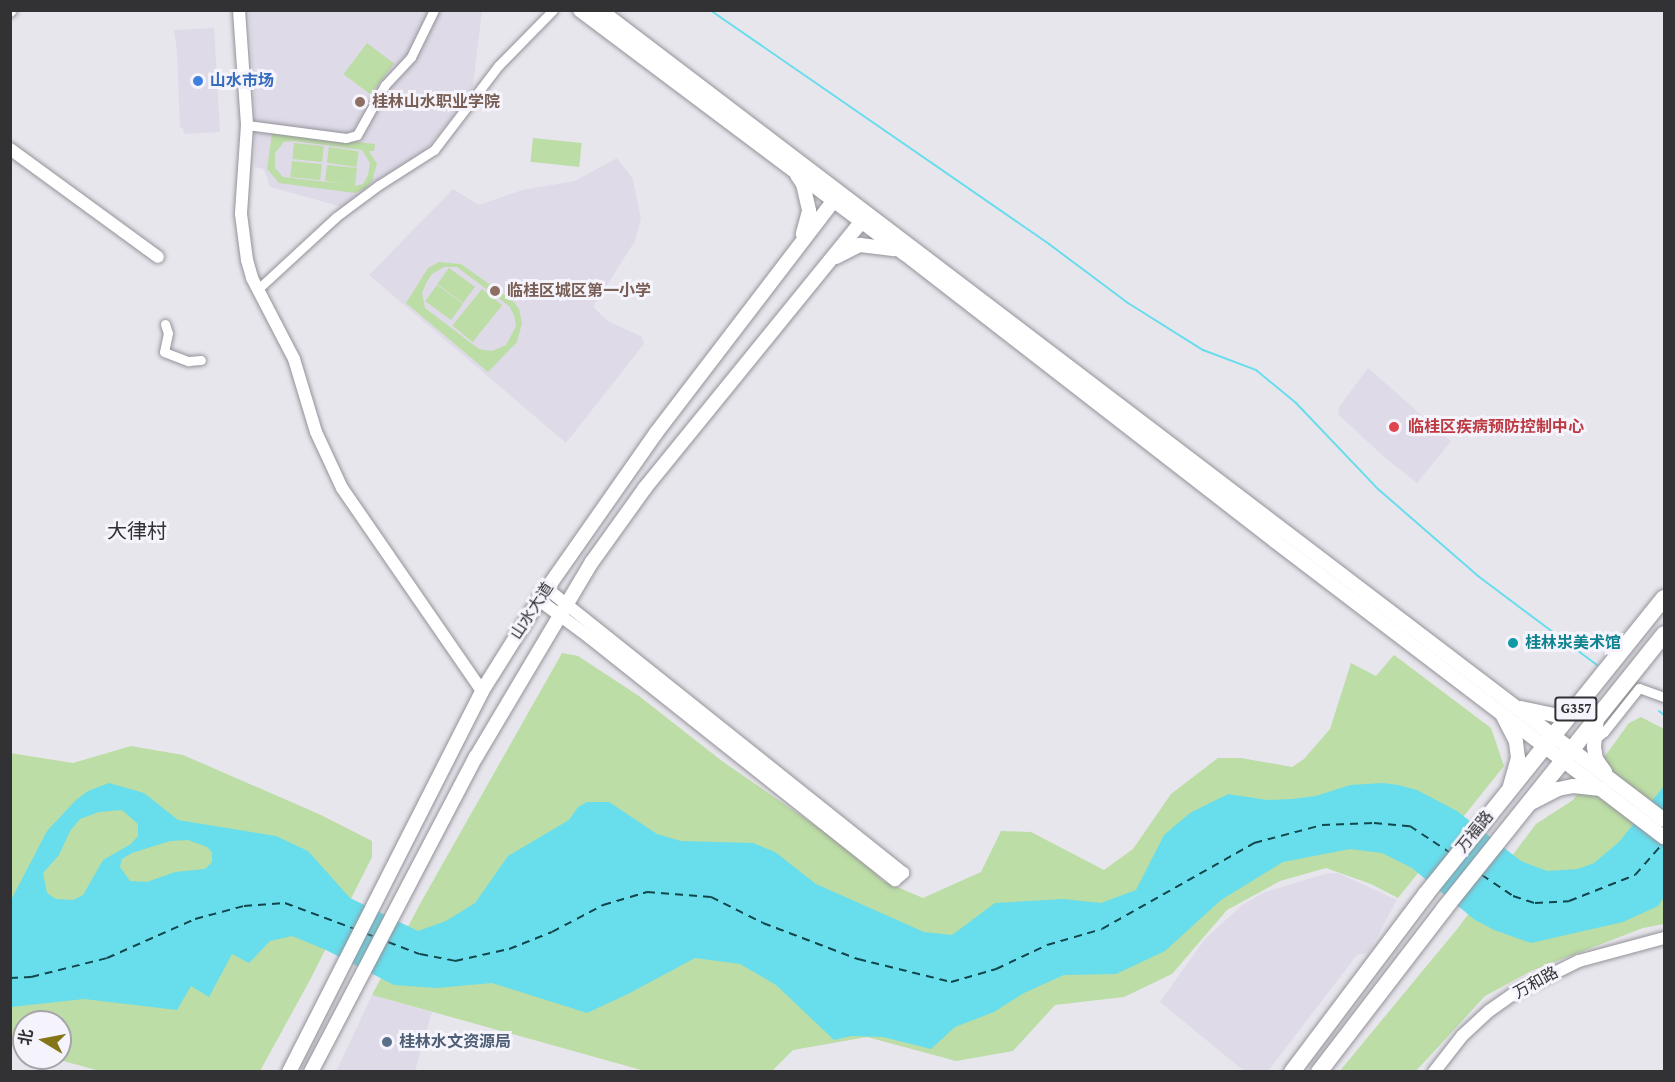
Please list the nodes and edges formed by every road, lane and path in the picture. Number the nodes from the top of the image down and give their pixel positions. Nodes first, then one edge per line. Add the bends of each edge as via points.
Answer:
1 (239, 10) edge
2 (434, 10) edge
3 (553, 10) edge
4 (580, 10) edge
5 (600, 10) edge
6 (246, 125) junction
7 (10, 149) edge
8 (796, 173) junction
9 (837, 196) junction
10 (864, 217) junction
11 (801, 240) junction
12 (899, 249) junction
13 (158, 257) dead end
14 (829, 262) junction
15 (258, 289) junction
16 (165, 324) dead end
17 (201, 360) dead end
18 (543, 594) junction
19 (1665, 598) edge
20 (563, 610) junction
21 (1665, 634) edge
22 (482, 691) junction
23 (1665, 697) edge
24 (1579, 705) junction
25 (1505, 708) junction
26 (1597, 718) junction
27 (1594, 740) junction
28 (1549, 742) junction
29 (1567, 755) junction
30 (1606, 784) junction
31 (1508, 792) junction
32 (1527, 806) junction
33 (1637, 806) junction
34 (1665, 820) edge
35 (1665, 837) edge
36 (1665, 938) edge
37 (289, 1071) edge
38 (311, 1071) edge
39 (1292, 1071) edge
40 (1319, 1071) edge
41 (1434, 1071) edge

1 - 6 street
2 - 6 street via 411,57 385,85 357,135 346,138
3 - 15 street via 498,66 434,150 336,217
4 - 8 main road
5 - 9 main road
6 - 15 street via 241,214 247,260
7 - 13 street
8 - 9 main road
8 - 11 main road via 803,184 808,211
9 - 10 main road
9 - 11 main road, 山水大道
10 - 12 main road
10 - 14 main road, 山水大道
10 - 25 main road
11 - 18 main road, 山水大道 via 656,433
12 - 14 main road via 860,245
12 - 25 main road
14 - 20 main road, 山水大道 via 645,488
15 - 22 street via 294,359 316,432 342,488
16 - 17 street via 168,333 164,351 188,361
18 - 20 street
18 - 22 main road, 山水大道
19 - 24 highway, 万福路 / G357
20 - 20 street via 895,880 903,873
20 - 38 main road, 山水大道 via 476,757
21 - 26 highway, 万福路 / G357
22 - 37 main road, 山水大道
23 - 27 street via 1639,688
24 - 25 main road via 1555,715
24 - 28 highway, 万福路 / G357
25 - 28 main road
25 - 31 main road via 1518,758
26 - 27 main road
26 - 29 highway, 万福路 / G357
27 - 30 main road via 1596,759
28 - 29 main road
28 - 31 highway, 万福路 / G357
29 - 30 main road
29 - 32 highway, 万福路 / G357
30 - 32 main road via 1558,789
30 - 33 main road
31 - 39 highway, 万福路 / G357
32 - 40 highway, 万福路 / G357
33 - 34 main road
33 - 35 main road
36 - 41 street, 万和路 via 1579,961 1518,991 1462,1036

